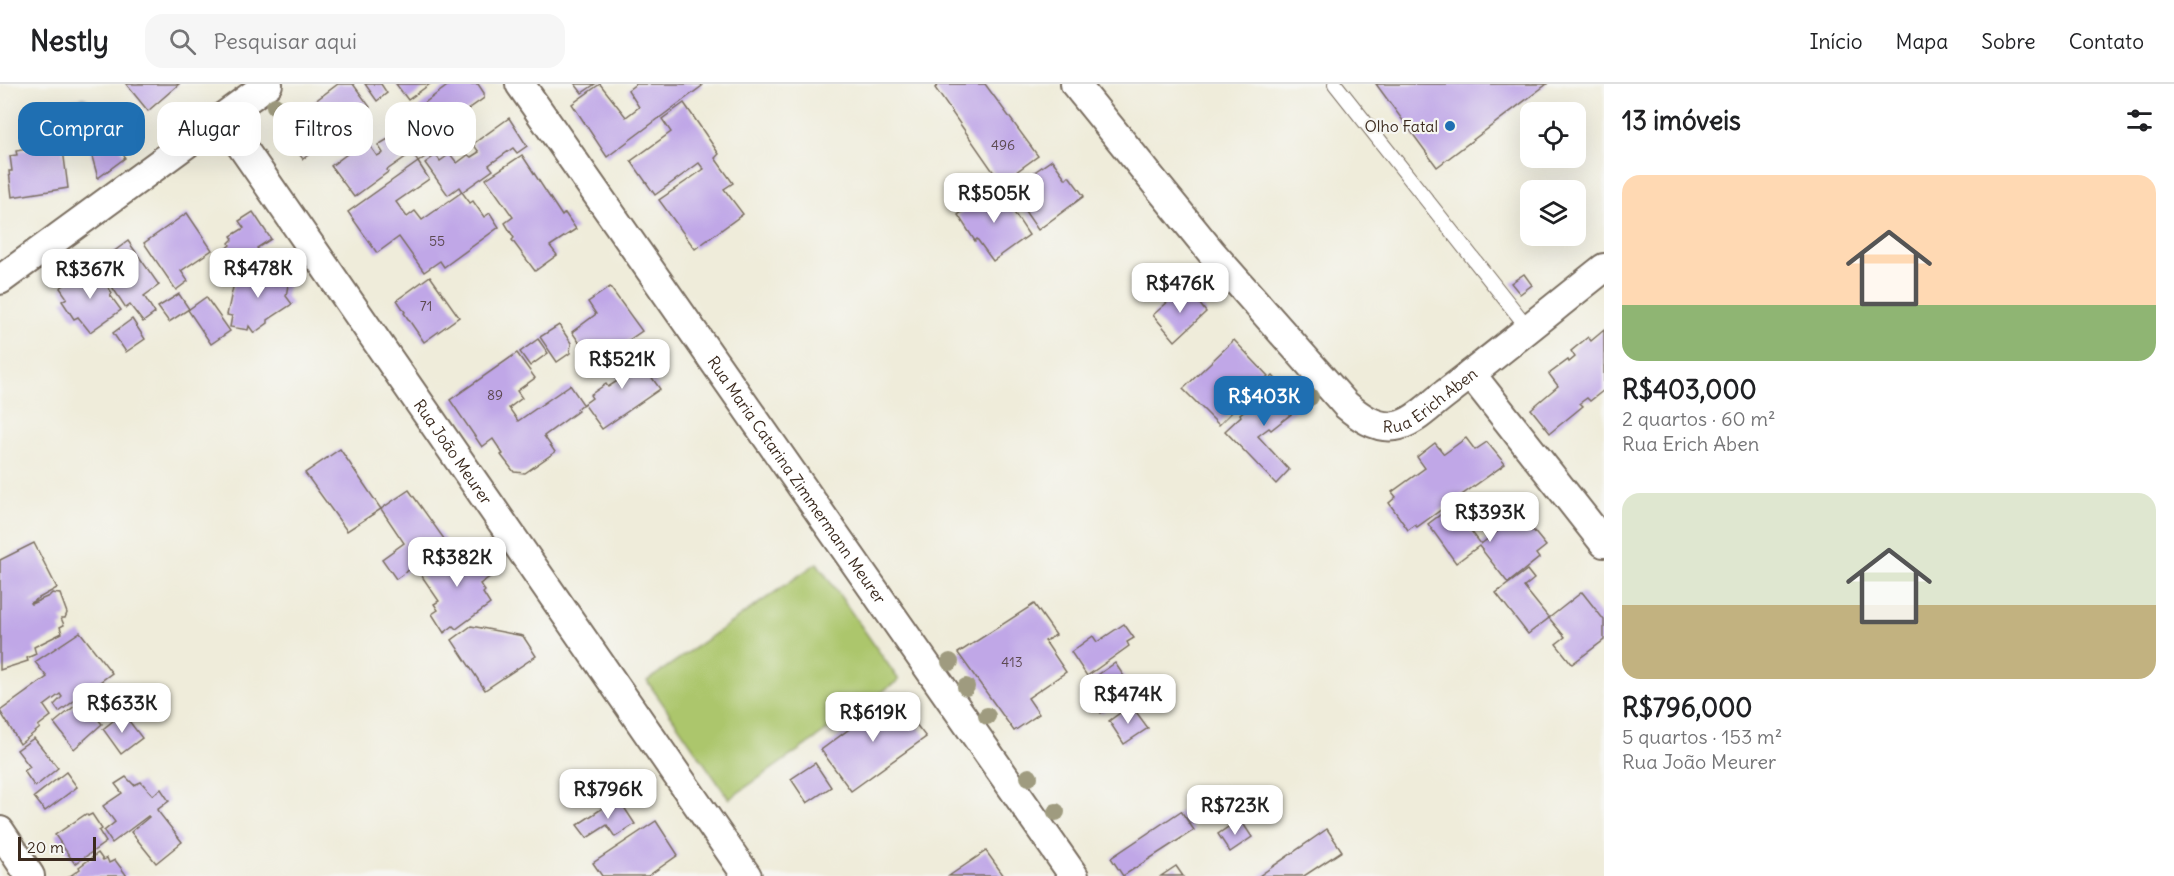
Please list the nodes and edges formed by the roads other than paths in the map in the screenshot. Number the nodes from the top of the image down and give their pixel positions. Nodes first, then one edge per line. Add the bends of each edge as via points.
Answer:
1 (268, 84) edge
2 (519, 84) edge
3 (1075, 84) edge
4 (1335, 84) edge
5 (244, 102) edge
6 (170, 156) edge
7 (248, 156) edge
8 (1604, 268) edge
9 (0, 279) edge
10 (1528, 328) junction
11 (1471, 374) junction
12 (1604, 543) edge
13 (0, 831) edge
14 (30, 876) edge
15 (747, 876) edge
16 (1074, 876) edge

1 - 5 street
2 - 16 street, Rua Maria Catarina Zimmermann Meurer
3 - 11 street, Rua Erich Aben via 1212,253 1346,405 1366,421 1396,426
4 - 10 lane
6 - 9 street
7 - 15 street, Rua João Meurer
8 - 10 street
10 - 11 street
11 - 12 street, Rua Erich Aben
13 - 14 street

